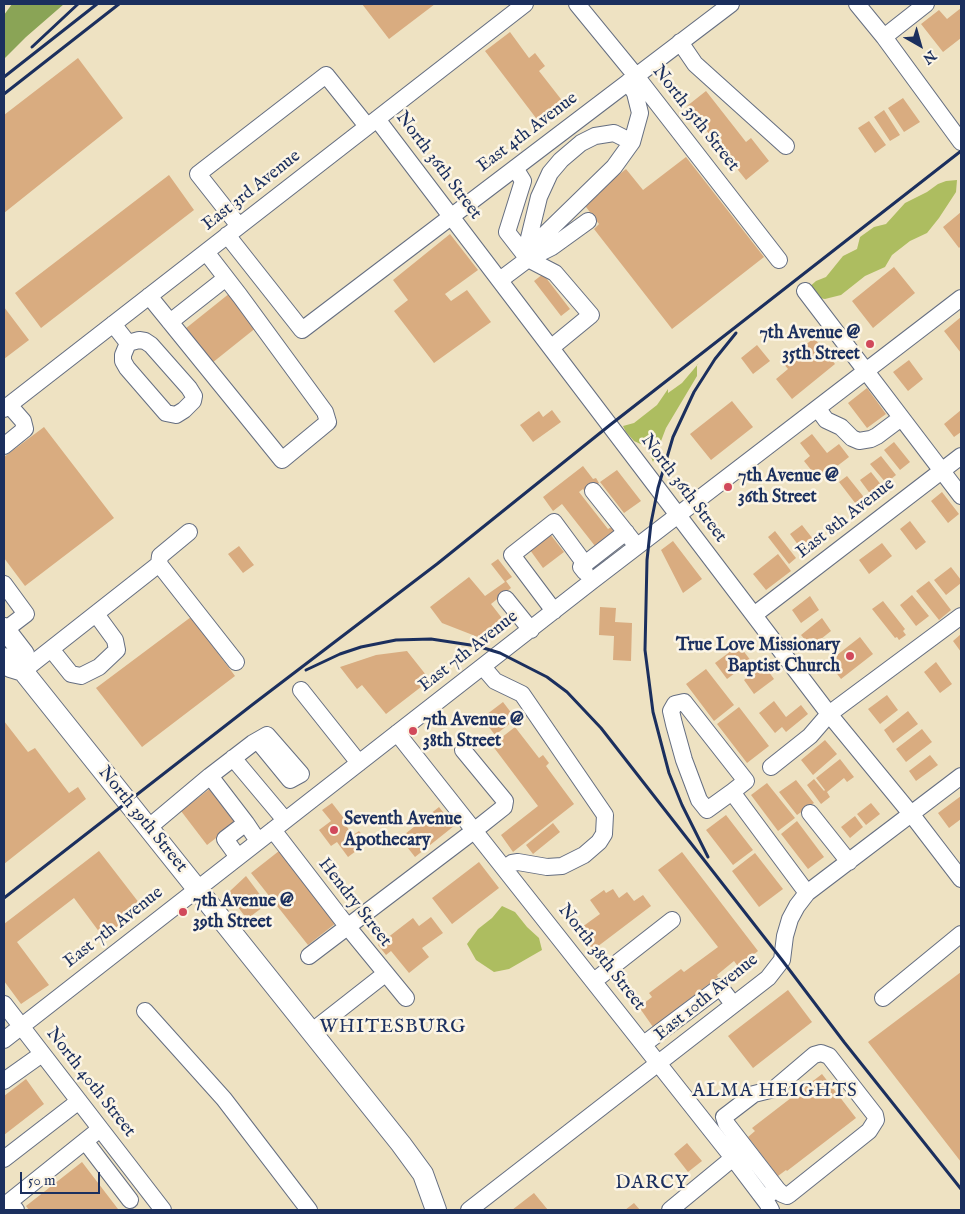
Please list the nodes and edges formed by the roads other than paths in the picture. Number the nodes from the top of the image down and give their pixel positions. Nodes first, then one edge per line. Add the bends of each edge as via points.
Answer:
1 (525, 4) edge
2 (577, 4) edge
3 (731, 4) edge
4 (857, 4) edge
5 (926, 4) edge
6 (884, 37) junction
7 (680, 42) junction
8 (632, 79) junction
9 (372, 122) junction
10 (632, 142) junction
11 (961, 142) edge
12 (786, 146) dead end
13 (515, 168) junction
14 (452, 216) junction
15 (588, 221) dead end
16 (233, 230) junction
17 (206, 252) junction
18 (528, 259) junction
19 (779, 260) dead end
20 (226, 278) junction
21 (500, 280) junction
22 (804, 292) dead end
23 (149, 296) junction
24 (961, 298) edge
25 (170, 322) junction
26 (113, 324) junction
27 (128, 343) junction
28 (552, 347) junction
29 (866, 372) junction
30 (7, 407) edge
31 (818, 409) junction
32 (901, 418) junction
33 (4, 446) edge
34 (961, 456) edge
35 (942, 471) junction
36 (593, 491) dead end
37 (961, 496) edge
38 (678, 515) junction
39 (189, 532) dead end
40 (626, 532) junction
41 (638, 547) junction
42 (159, 564) junction
43 (585, 564) junction
44 (592, 581) junction
45 (4, 584) edge
46 (506, 599) dead end
47 (554, 611) junction
48 (96, 614) junction
49 (754, 615) junction
50 (961, 616) edge
51 (4, 629) edge
52 (531, 630) junction
53 (51, 649) junction
54 (4, 658) edge
55 (236, 662) dead end
56 (483, 667) junction
57 (24, 671) junction
58 (301, 690) dead end
59 (829, 714) junction
60 (397, 734) junction
61 (258, 741) dead end
62 (462, 750) dead end
63 (234, 758) junction
64 (359, 763) junction
65 (772, 767) dead end
66 (210, 776) junction
67 (961, 776) edge
68 (732, 792) junction
69 (810, 813) dead end
70 (912, 815) junction
71 (246, 822) junction
72 (279, 825) junction
73 (148, 828) junction
74 (475, 830) junction
75 (258, 841) junction
76 (238, 857) junction
77 (848, 862) junction
78 (505, 868) junction
79 (961, 879) edge
80 (197, 889) junction
81 (807, 893) junction
82 (672, 920) dead end
83 (346, 926) junction
84 (961, 934) edge
85 (309, 956) dead end
86 (384, 974) junction
87 (594, 981) junction
88 (406, 998) dead end
89 (883, 998) dead end
90 (4, 1004) edge
91 (733, 1004) junction
92 (145, 1011) dead end
93 (21, 1026) junction
94 (311, 1032) junction
95 (4, 1040) edge
96 (644, 1044) junction
97 (42, 1054) junction
98 (658, 1063) junction
99 (4, 1081) edge
100 (79, 1101) junction
101 (100, 1129) junction
102 (85, 1141) junction
103 (733, 1158) junction
104 (4, 1159) edge
105 (771, 1199) edge
106 (130, 1200) dead end
107 (16, 1210) edge
108 (163, 1210) edge
109 (309, 1210) edge
110 (436, 1210) edge
111 (468, 1210) edge
112 (670, 1210) edge

1 - 9 street, East 3rd Avenue
2 - 8 street, North 35th Street
3 - 7 street, East 4th Avenue
4 - 6 street
5 - 6 street
6 - 11 street
7 - 8 street, East 4th Avenue
7 - 12 street via 695,64
8 - 10 street via 640,113
8 - 13 street, East 4th Avenue
8 - 19 street, North 35th Street
9 - 14 street, North 36th Street
9 - 16 street, East 3rd Avenue
9 - 16 street, North 36th Street via 326,75 198,174
10 - 18 street via 614,167 539,240
10 - 18 street via 614,133 596,136 581,143 561,160 550,173 539,197 529,238
13 - 14 street, East 4th Avenue
13 - 18 street via 523,181 507,232
14 - 16 street, East 4th Avenue via 302,330
14 - 21 street, North 36th Street
15 - 18 street via 552,247
16 - 17 street, East 3rd Avenue
17 - 20 street
17 - 23 street, East 3rd Avenue
18 - 21 street
18 - 28 street via 555,273 591,315
20 - 25 street
20 - 25 street via 325,412 328,422 282,460
21 - 28 street, North 36th Street
22 - 29 street
23 - 25 street
23 - 26 street, East 3rd Avenue
24 - 29 street, East 7th Avenue
26 - 27 street
26 - 30 street, East 3rd Avenue
27 - 27 street via 123,355 127,368 166,413 176,414 184,410 194,396 188,388 151,345 139,340
28 - 38 street, North 36th Street
29 - 31 street, East 7th Avenue
29 - 32 street
30 - 33 street via 23,421 25,430
31 - 32 street via 826,420 859,441 877,436
31 - 38 street, East 7th Avenue
32 - 35 street
34 - 35 street, East 8th Avenue
35 - 37 street
35 - 49 street, East 8th Avenue
36 - 40 street
38 - 41 street, East 7th Avenue
38 - 49 street, North 36th Street
39 - 42 street via 160,556
40 - 41 street
40 - 43 street
41 - 44 street, East 7th Avenue
42 - 48 street
42 - 55 street
43 - 44 street via 581,567
43 - 47 street via 554,522 512,555
44 - 47 street, East 7th Avenue
45 - 51 street via 26,614
46 - 52 street
47 - 52 street, East 7th Avenue
48 - 53 street
48 - 53 street via 115,640 117,650 99,668 81,676 71,674
49 - 59 street, North 36th Street
50 - 59 street
51 - 57 main road, North 39th Street via 24,654
52 - 56 street, East 7th Avenue
53 - 57 street
54 - 57 main road, North 39th Street via 10,667
56 - 60 street, East 7th Avenue
56 - 78 street via 495,681 522,694 605,815 604,834 584,855 562,866 518,862
57 - 73 main road, North 39th Street
58 - 64 street
59 - 65 street via 810,736
59 - 70 street, North 36th Street
60 - 64 street, East 7th Avenue
60 - 74 street, North 38th Street
61 - 63 street
62 - 74 street via 505,801 504,806
63 - 66 street
63 - 72 street, Hendry Street
64 - 72 street, East 7th Avenue
66 - 71 street
66 - 73 street
67 - 70 street, East 10th Avenue
68 - 68 street via 746,781 684,702 675,704 671,711 674,724 699,800 706,810
68 - 81 street
69 - 77 street
70 - 77 street, East 10th Avenue
70 - 79 street, North 36th Street
71 - 75 street
71 - 76 street via 225,839
72 - 75 street, East 7th Avenue
72 - 83 street, Hendry Street
73 - 80 main road, North 39th Street
74 - 78 street, North 38th Street
74 - 83 street
75 - 76 street, East 7th Avenue
76 - 80 street, East 7th Avenue
77 - 81 street, East 10th Avenue
78 - 87 street, North 38th Street
80 - 93 street, East 7th Avenue
80 - 94 main road, North 39th Street
81 - 91 street, East 10th Avenue via 790,919 784,936 782,960 768,978
82 - 87 street
83 - 85 street
83 - 86 street, Hendry Street
84 - 89 street
86 - 88 street, Hendry Street
86 - 94 street
87 - 96 street, North 38th Street
90 - 93 street, North 40th Street
91 - 96 street via 720,987
91 - 98 street, East 10th Avenue
92 - 109 street via 224,1100
93 - 95 street, East 7th Avenue
93 - 97 street, North 40th Street
94 - 110 main road, North 39th Street via 416,1164
96 - 98 street, North 38th Street
97 - 99 street
97 - 100 street, North 40th Street
98 - 103 street, North 38th Street
98 - 111 street, East 10th Avenue
100 - 101 street, North 40th Street
100 - 104 street
101 - 102 street
101 - 108 street, North 40th Street
102 - 106 street
102 - 107 street via 10,1202
103 - 105 street, North 38th Street
103 - 112 street
105 - 105 street via 724,1117 754,1094 774,1089 814,1055 821,1053 829,1056 876,1120 869,1131 790,1194

